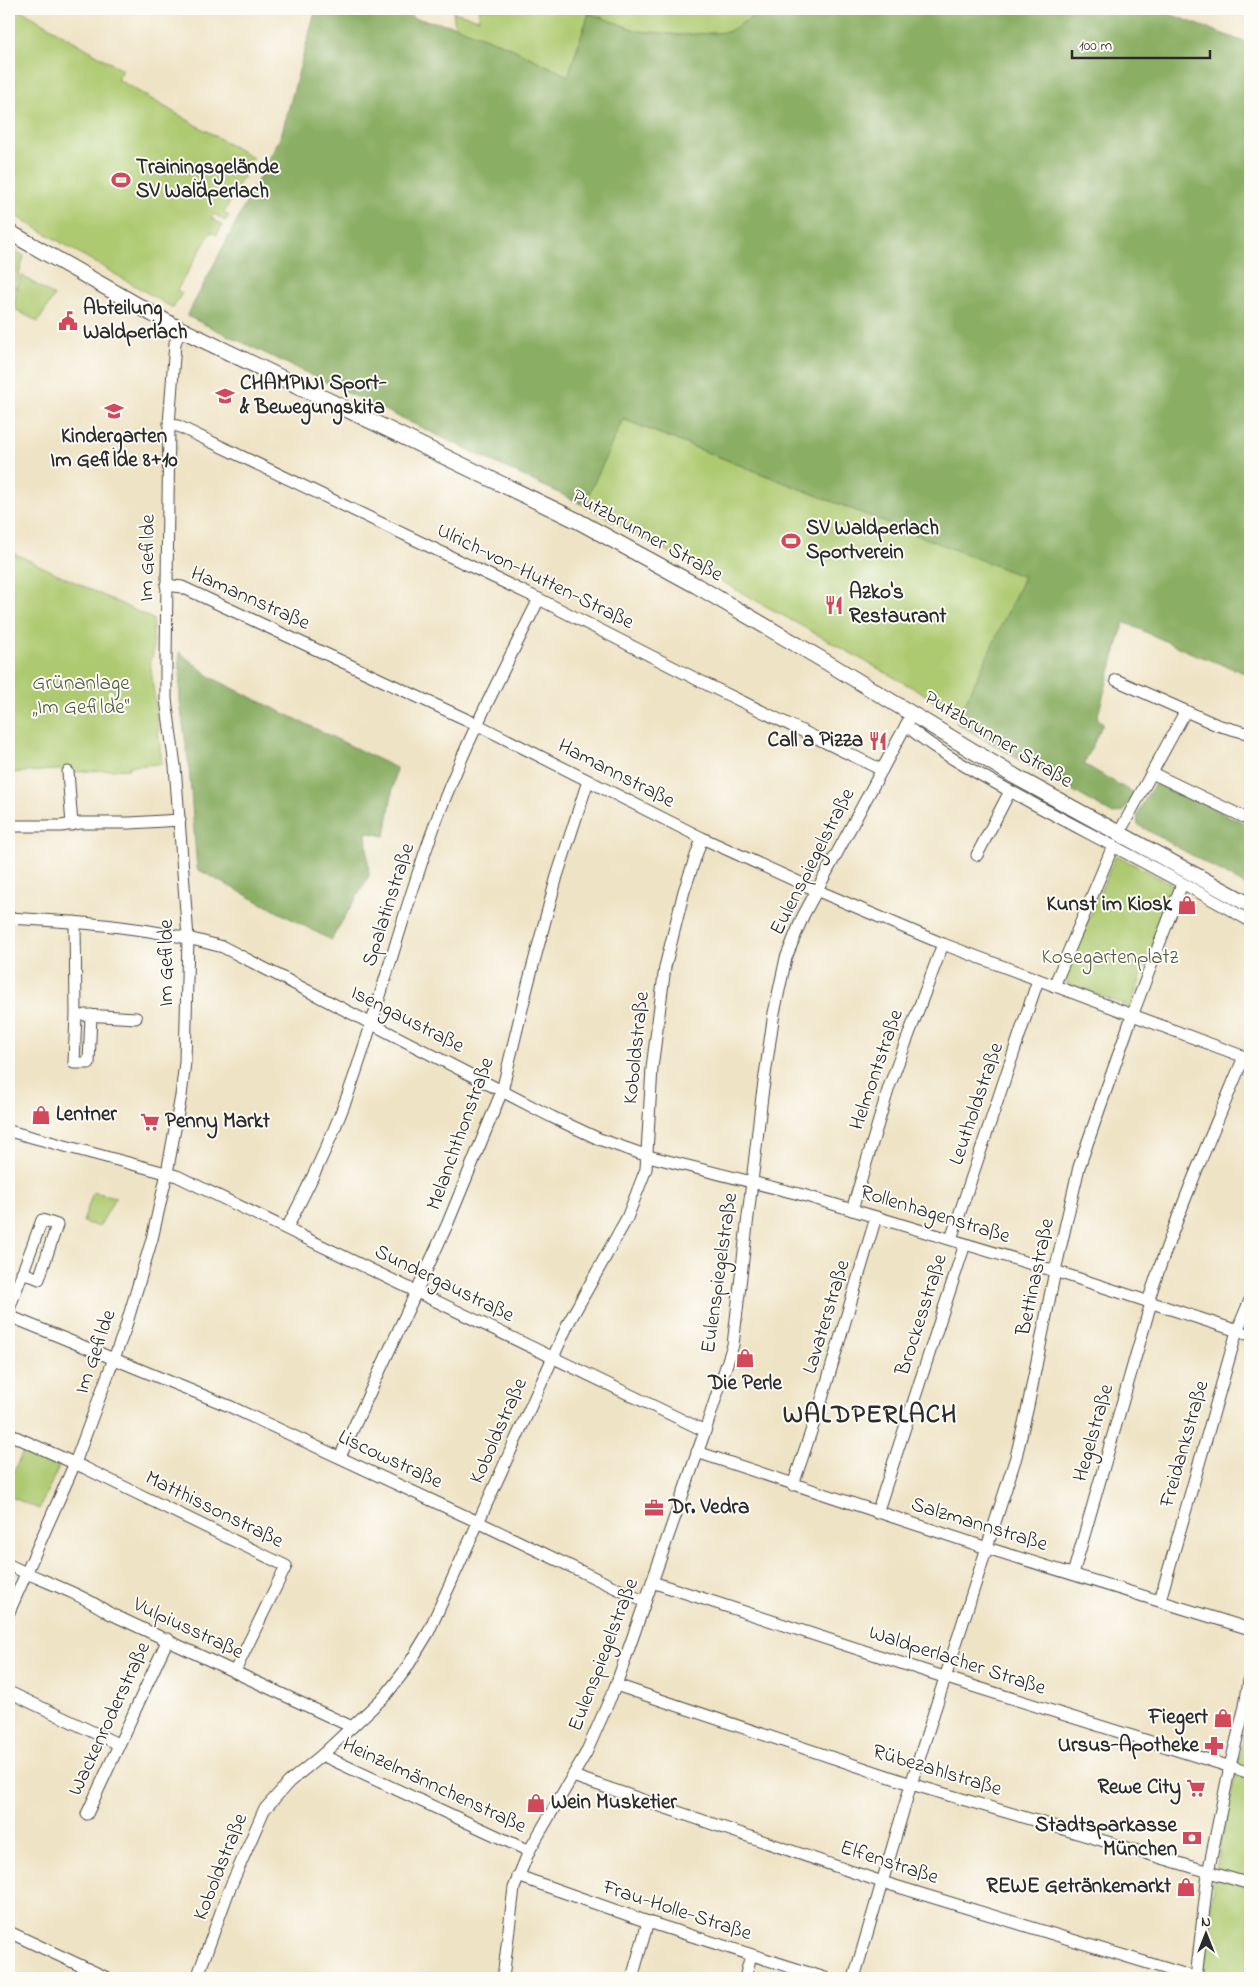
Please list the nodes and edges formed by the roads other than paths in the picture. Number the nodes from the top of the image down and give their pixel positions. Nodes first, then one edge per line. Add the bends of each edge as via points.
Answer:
1 (9, 232) edge
2 (181, 330) junction
3 (169, 425) junction
4 (166, 585) junction
5 (539, 599) junction
6 (1116, 680) dead end
7 (1185, 712) junction
8 (909, 719) junction
9 (476, 724) junction
10 (1250, 734) edge
11 (882, 770) junction
12 (68, 772) dead end
13 (1152, 773) junction
14 (588, 781) junction
15 (1010, 791) junction
16 (180, 820) junction
17 (1250, 820) edge
18 (72, 825) junction
19 (9, 826) edge
20 (702, 838) junction
21 (1116, 840) junction
22 (977, 855) dead end
23 (1182, 884) junction
24 (816, 890) junction
25 (1250, 906) edge
26 (9, 918) edge
27 (1250, 921) edge
28 (75, 922) junction
29 (188, 938) junction
30 (943, 944) junction
31 (1038, 980) junction
32 (1054, 986) junction
33 (76, 1014) junction
34 (91, 1015) junction
35 (1132, 1016) junction
36 (136, 1018) dead end
37 (372, 1024) junction
38 (1247, 1058) edge
39 (502, 1091) junction
40 (9, 1131) edge
41 (648, 1156) junction
42 (167, 1173) junction
43 (751, 1181) junction
44 (852, 1210) junction
45 (876, 1217) junction
46 (287, 1228) junction
47 (951, 1239) junction
48 (965, 1244) junction
49 (1054, 1271) junction
50 (22, 1272) junction
51 (418, 1292) junction
52 (1250, 1300) edge
53 (1150, 1302) junction
54 (9, 1309) edge
55 (9, 1316) edge
56 (1237, 1331) junction
57 (1250, 1335) edge
58 (115, 1358) junction
59 (552, 1358) junction
60 (705, 1431) junction
61 (9, 1434) edge
62 (697, 1452) junction
63 (340, 1457) junction
64 (75, 1463) junction
65 (793, 1485) junction
66 (877, 1513) junction
67 (478, 1522) junction
68 (987, 1548) junction
69 (9, 1565) edge
70 (26, 1572) junction
71 (1073, 1574) junction
72 (652, 1582) junction
73 (1160, 1600) junction
74 (645, 1602) junction
75 (9, 1612) edge
76 (1250, 1629) edge
77 (168, 1639) junction
78 (235, 1671) junction
79 (1250, 1674) edge
80 (947, 1678) junction
81 (616, 1685) junction
82 (9, 1692) edge
83 (352, 1727) junction
84 (118, 1744) junction
85 (322, 1755) junction
86 (1230, 1766) junction
87 (1250, 1773) edge
88 (573, 1776) junction
89 (912, 1784) junction
90 (86, 1814) dead end
91 (530, 1851) junction
92 (1208, 1873) junction
93 (518, 1876) junction
94 (882, 1882) junction
95 (1250, 1884) edge
96 (648, 1922) junction
97 (9, 1932) edge
98 (751, 1955) junction
99 (107, 1978) edge
100 (197, 1978) edge
101 (502, 1978) edge
102 (632, 1978) edge
103 (745, 1978) edge
104 (825, 1978) edge
105 (854, 1978) edge
106 (1196, 1978) edge

1 - 2 main road, Putzbrunner Straße
2 - 3 street, Im Gefilde via 174,343
2 - 8 main road, Putzbrunner Straße via 578,521 697,586
3 - 4 street, Im Gefilde
3 - 5 street, Ulrich-von-Hutten-Straße via 178,426
4 - 9 street, Hamannstraße via 182,587
4 - 16 street, Im Gefilde via 166,699
5 - 9 street, Spalatinstraße
5 - 11 street, Ulrich-von-Hutten-Straße
6 - 7 street
7 - 10 street via 1217,726
7 - 13 street
8 - 11 street, Eulenspiegelstraße
8 - 15 street, Putzbrunner Straße via 916,734
8 - 21 main road, Putzbrunner Straße via 1016,778
9 - 14 street, Hamannstraße
9 - 37 street, Spalatinstraße via 424,855
11 - 24 street, Eulenspiegelstraße
12 - 18 street
13 - 17 street
13 - 21 street
14 - 20 street, Hamannstraße
14 - 39 street, Melanchthonstraße via 557,876
15 - 21 street, Putzbrunner Straße
15 - 22 street
16 - 18 street
16 - 29 street, Im Gefilde
18 - 19 street
20 - 24 street, Hamannstraße
20 - 41 street, Koboldstraße via 684,891 665,968 652,1068
21 - 23 street, Putzbrunner Straße
21 - 25 main road, Putzbrunner Straße
21 - 32 street
23 - 27 street, Putzbrunner Straße
23 - 35 street
24 - 30 street, Hamannstraße
24 - 43 street, Eulenspiegelstraße via 786,958 774,1013
26 - 28 street, Isengaustraße
28 - 29 street, Isengaustraße
28 - 33 street
29 - 37 street, Isengaustraße via 223,947
29 - 42 street, Im Gefilde via 184,1071
30 - 31 street, Hamannstraße
30 - 44 street, Helmontstraße via 889,1087
31 - 32 street, Hamannstraße
31 - 47 street, Leutholdstraße
32 - 35 street
33 - 34 street
33 - 34 street via 74,1063 89,1063
34 - 36 street
35 - 38 street
35 - 49 street, Bettinastraße via 1080,1167
37 - 39 street, Isengaustraße
37 - 46 street, Spalatinstraße via 343,1108
38 - 53 street, Hegelstraße via 1189,1187
39 - 41 street, Isengaustraße via 600,1139
39 - 51 street, Melanchthonstraße
40 - 42 street, Sundergaustraße
41 - 43 street, Isengaustraße
41 - 59 street, Koboldstraße via 627,1218
42 - 46 street, Sundergaustraße
42 - 58 street, Im Gefilde via 152,1239
43 - 44 street, Rollenhagenstraße
43 - 60 street, Eulenspiegelstraße via 733,1345
44 - 45 street, Rollenhagenstraße
45 - 47 street, Rollenhagenstraße
45 - 65 street, Lavaterstraße
46 - 51 street, Sundergaustraße
47 - 48 street, Rollenhagenstraße
48 - 49 street, Rollenhagenstraße
48 - 66 street, Brockesstraße
49 - 53 street, Rollenhagenstraße
49 - 68 street, Bettinastraße via 1018,1449
50 - 50 street via 42,1220 57,1225 39,1279
50 - 54 street
51 - 59 street, Sundergaustraße
51 - 63 street, Melanchthonstraße
52 - 56 street, Freidankstraße
53 - 56 street, Rollenhagenstraße
53 - 71 street, Hegelstraße
55 - 58 street, Liscowstraße
56 - 57 street, Rollenhagenstraße
56 - 73 street, Freidankstraße
58 - 63 street, Liscowstraße
58 - 64 street, Im Gefilde
59 - 60 street, Sundergaustraße
59 - 67 street, Koboldstraße
60 - 62 street, Eulenspiegelstraße
61 - 64 street
62 - 65 street, Salzmannstraße
62 - 72 street, Eulenspiegelstraße
63 - 67 street, Liscowstraße
64 - 70 street, Im Gefilde
64 - 78 street, Matthissonstraße via 286,1566
65 - 66 street, Salzmannstraße
66 - 68 street, Salzmannstraße
67 - 74 street, Liscowstraße
67 - 83 street, Koboldstraße via 428,1633 406,1669 386,1695
68 - 71 street, Salzmannstraße
68 - 80 street, Bettinastraße
69 - 70 street, Vulpiusstraße
70 - 75 street, Im Gefilde
70 - 77 street, Vulpiusstraße
71 - 73 street, Salzmannstraße
72 - 74 street, Eulenspiegelstraße
72 - 80 street, Waldperlacher Straße
73 - 76 street, Salzmannstraße
74 - 81 street, Eulenspiegelstraße
77 - 78 street, Vulpiusstraße
77 - 84 street, Wackenroderstraße
78 - 83 street, Vulpiusstraße
79 - 86 street
80 - 86 street, Waldperlacher Straße
80 - 89 street, Bettinastraße
81 - 88 street, Eulenspiegelstraße
81 - 89 street, Rübezahlstraße
82 - 84 street
83 - 85 street, Koboldstraße
84 - 90 street, Wackenroderstraße
85 - 91 street, Heinzelmännchenstraße
85 - 100 street, Koboldstraße via 289,1782 264,1810 229,1890
86 - 87 street, Waldperlacher Straße
86 - 92 street
88 - 91 street, Eulenspiegelstraße
88 - 94 street, Elfenstraße
89 - 92 street, Rübezahlstraße
89 - 94 street, Bettinastraße
91 - 93 street, Eulenspiegelstraße
92 - 95 street, Rübezahlstraße
92 - 106 street
93 - 96 street, Frau-Holle-Straße
93 - 101 street, Eulenspiegelstraße
94 - 105 street, Bettinastraße
94 - 106 street, Elfenstraße
96 - 98 street, Frau-Holle-Straße
96 - 102 street
97 - 99 street
98 - 103 street
98 - 104 street, Frau-Holle-Straße

